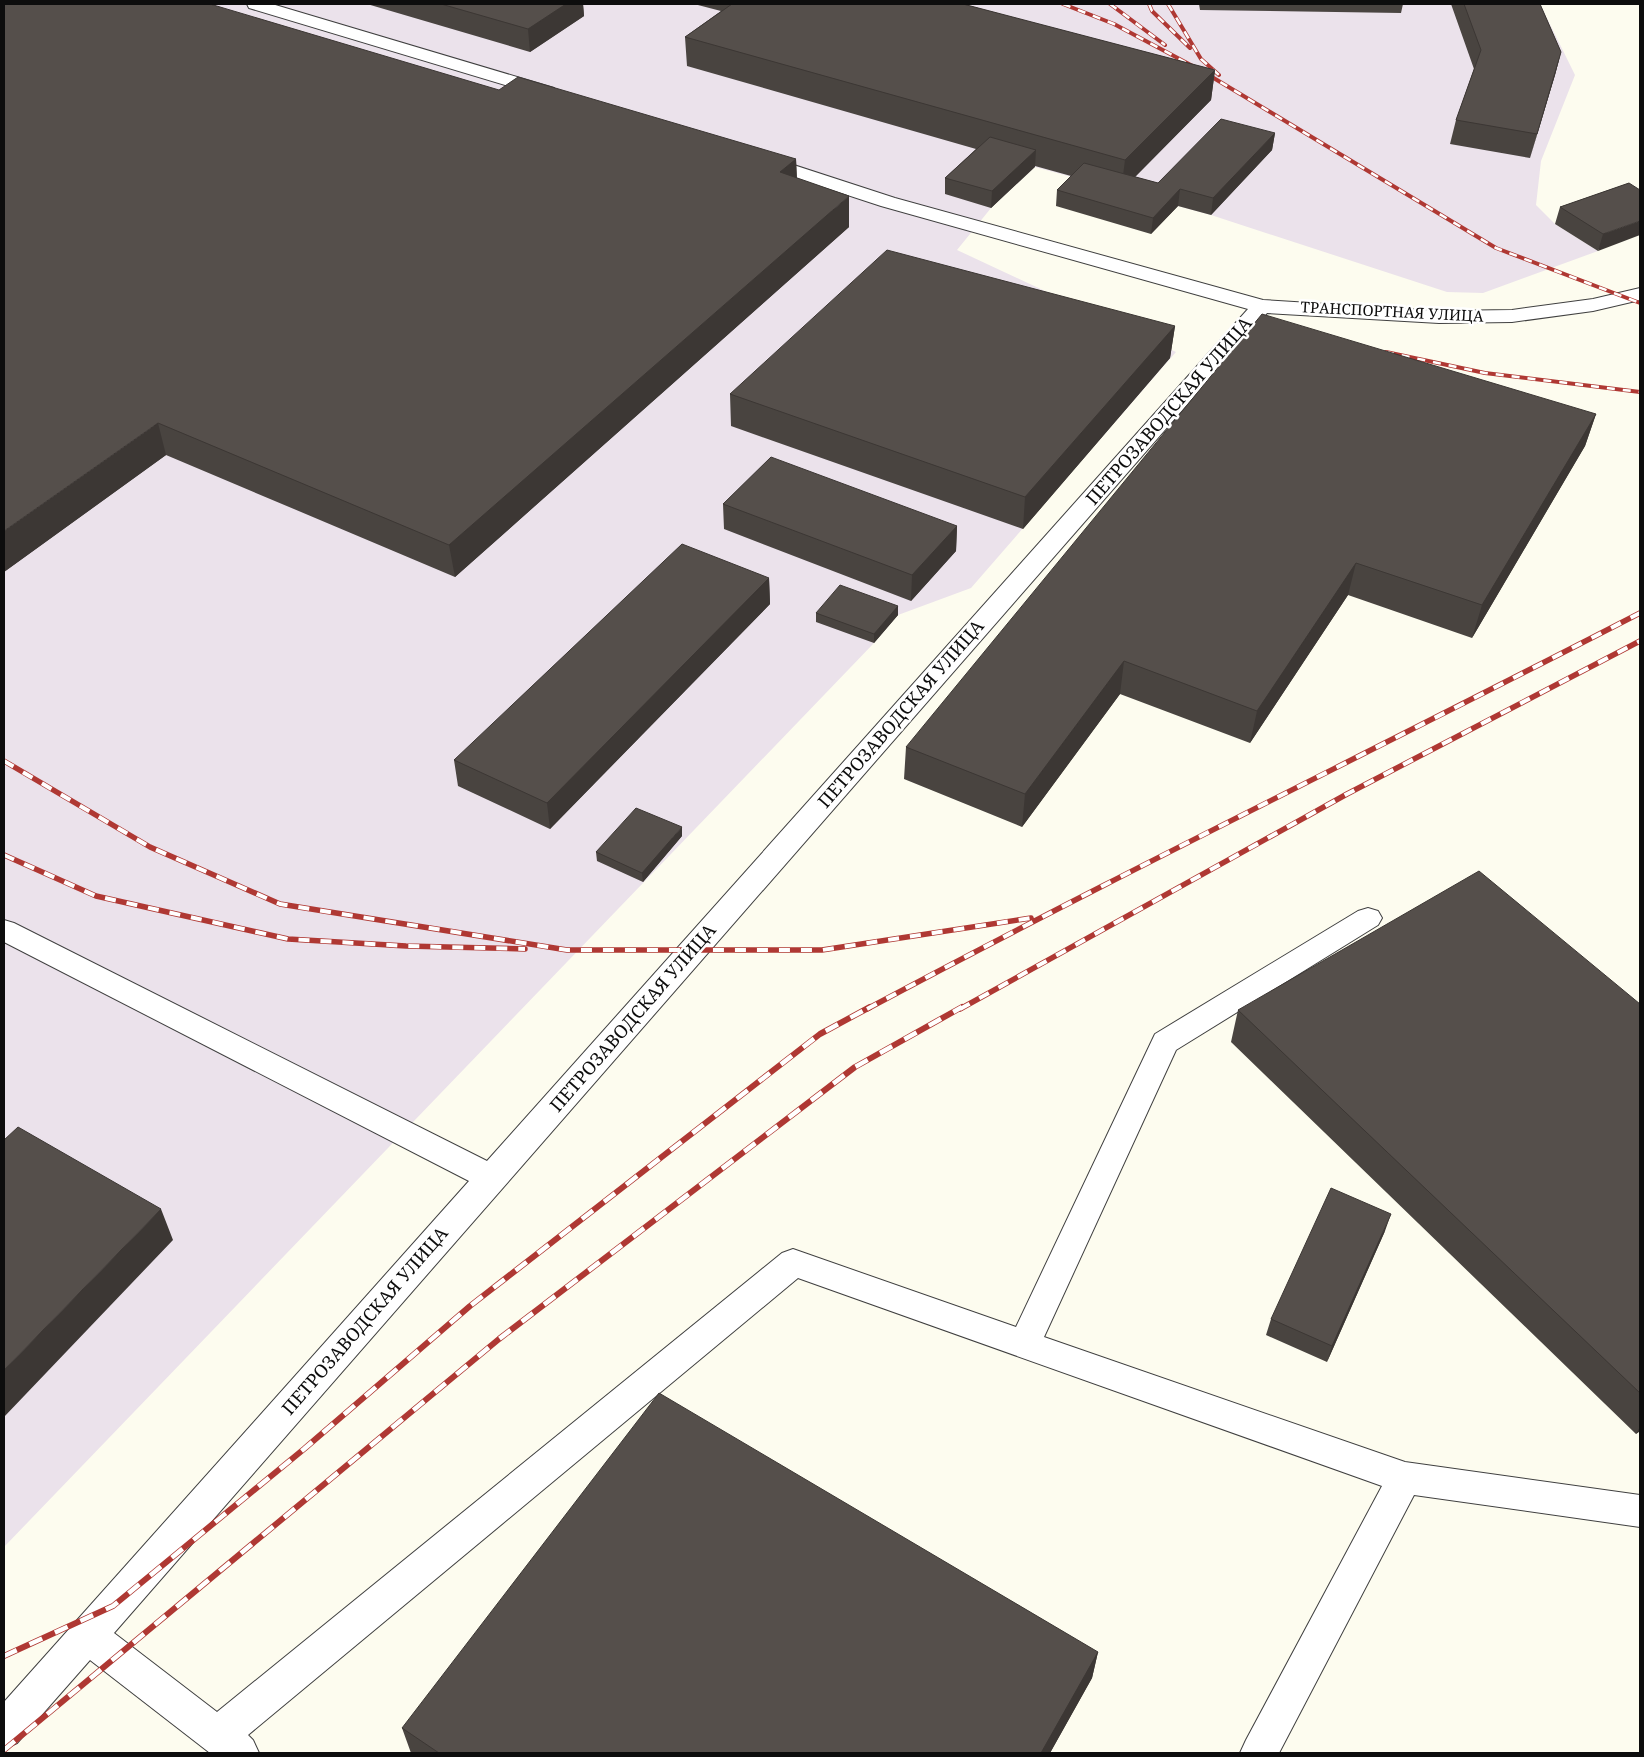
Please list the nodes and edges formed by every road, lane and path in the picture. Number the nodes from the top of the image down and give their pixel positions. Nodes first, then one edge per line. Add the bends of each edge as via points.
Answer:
1 (254, 4) edge
2 (563, 97) edge
3 (740, 154) edge
4 (1640, 294) edge
5 (1262, 306) junction
6 (1368, 918) dead end
7 (4, 930) edge
8 (491, 1178) junction
9 (1024, 1344) junction
10 (1405, 1478) junction
11 (1640, 1511) edge
12 (87, 1635) junction
13 (4, 1730) edge
14 (228, 1744) edge
15 (1259, 1753) edge

1 - 2 street
3 - 5 street, ТРАНСПОРТНАЯ УЛИЦА via 888,202
4 - 5 street, ТРАНСПОРТНАЯ УЛИЦА via 1593,306 1512,316 1438,317
5 - 8 street, ПЕТРОЗАВОДСКАЯ УЛИЦА
6 - 9 street via 1165,1042
7 - 8 street
8 - 12 street, ПЕТРОЗАВОДСКАЯ УЛИЦА
9 - 10 street
9 - 14 street via 793,1263
10 - 11 street
10 - 15 street
12 - 13 street, ПЕТРОЗАВОДСКАЯ УЛИЦА
12 - 14 street

